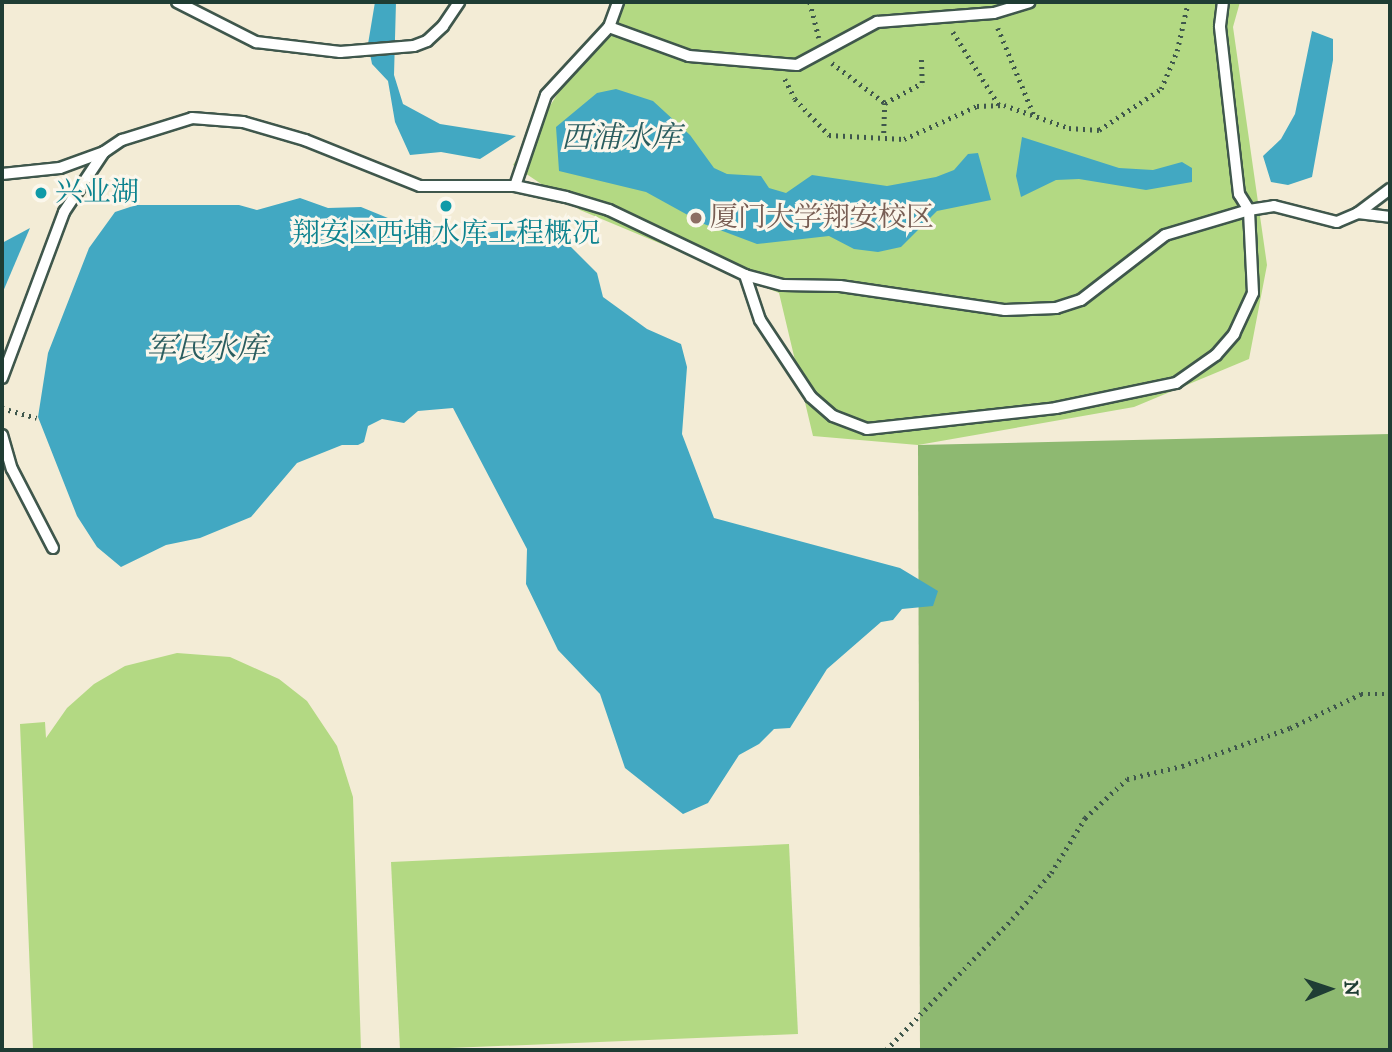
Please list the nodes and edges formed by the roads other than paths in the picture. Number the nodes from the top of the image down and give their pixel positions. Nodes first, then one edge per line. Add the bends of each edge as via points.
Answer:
1 (177, 2) edge
2 (459, 2) edge
3 (618, 2) edge
4 (1029, 2) edge
5 (1223, 2) edge
6 (609, 27) junction
7 (104, 152) junction
8 (2, 174) edge
9 (515, 186) junction
10 (1390, 189) edge
11 (1249, 210) junction
12 (1358, 213) junction
13 (1390, 217) edge
14 (745, 275) junction
15 (2, 378) edge
16 (2, 435) edge
17 (52, 548) dead end

1 - 2 lane via 256,42 291,50 361,51 414,46 443,26
3 - 6 lane
4 - 6 lane via 994,13 877,22 797,65 689,56
5 - 11 lane via 1220,26 1239,194
6 - 9 lane via 546,95
7 - 8 lane via 60,168
7 - 9 lane via 170,123 214,117 305,140 420,186
7 - 15 lane via 64,212
9 - 14 lane via 609,210
10 - 12 lane
11 - 12 lane via 1273,206 1337,222
11 - 14 lane via 1165,235 1100,289 1056,308 968,307 864,289 783,285
11 - 14 lane via 1253,293 1234,334 1216,355 1176,383 1044,410 867,429 833,416 811,397 785,363 760,320
12 - 13 lane
16 - 17 lane via 12,469

